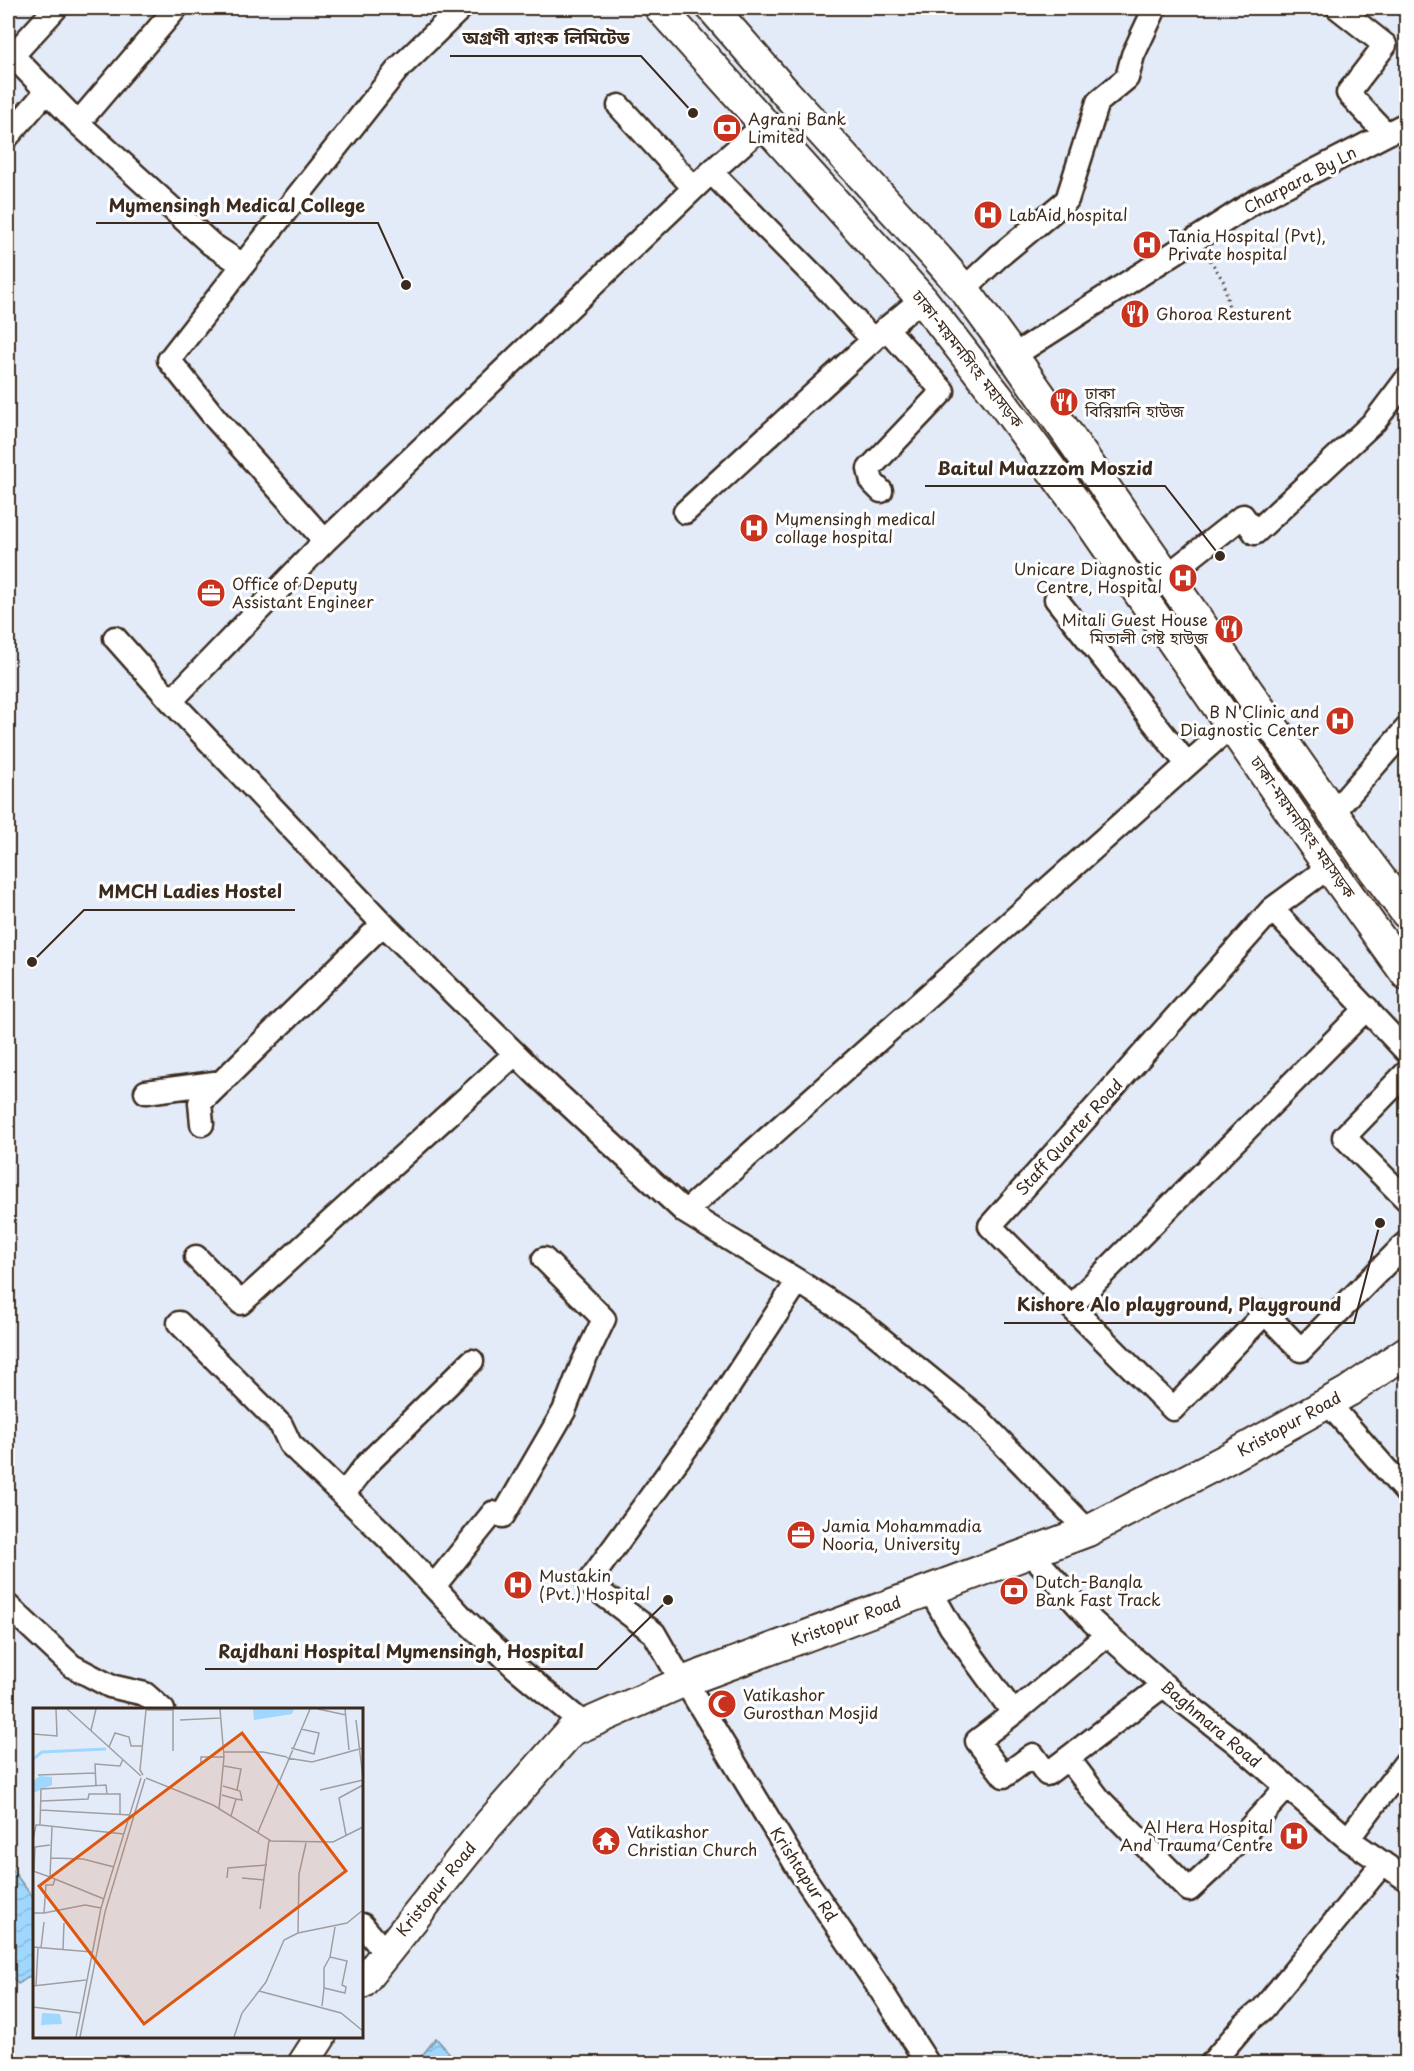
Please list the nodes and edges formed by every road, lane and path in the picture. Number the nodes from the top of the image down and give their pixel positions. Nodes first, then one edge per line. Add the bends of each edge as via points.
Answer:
1 (56, 8) edge
2 (176, 8) edge
3 (461, 8) edge
4 (660, 8) edge
5 (1155, 8) edge
6 (1338, 8) edge
7 (725, 12) edge
8 (10, 53) edge
9 (47, 91) junction
10 (619, 106) dead end
11 (78, 123) junction
12 (1407, 124) edge
13 (764, 125) junction
14 (1386, 134) junction
15 (8, 136) edge
16 (711, 171) junction
17 (694, 188) junction
18 (1199, 237) junction
19 (243, 265) junction
20 (964, 289) junction
21 (922, 298) junction
22 (1229, 308) dead end
23 (880, 334) junction
24 (1013, 356) junction
25 (1407, 380) edge
26 (881, 491) dead end
27 (685, 512) dead end
28 (325, 541) junction
29 (1167, 576) junction
30 (1056, 599) dead end
31 (115, 638) dead end
32 (171, 701) junction
33 (1232, 725) junction
34 (1407, 729) edge
35 (1187, 764) junction
36 (1332, 810) junction
37 (1329, 867) junction
38 (1272, 909) junction
39 (1407, 913) edge
40 (383, 924) junction
41 (1407, 974) edge
42 (1367, 1008) junction
43 (1407, 1051) edge
44 (515, 1054) junction
45 (1407, 1073) edge
46 (222, 1082) junction
47 (146, 1092) dead end
48 (202, 1124) dead end
49 (1407, 1199) edge
50 (685, 1212) junction
51 (1407, 1243) edge
52 (196, 1257) dead end
53 (544, 1259) dead end
54 (798, 1281) junction
55 (1071, 1306) junction
56 (179, 1323) dead end
57 (1407, 1352) edge
58 (472, 1361) dead end
59 (1328, 1403) junction
60 (1402, 1481) edge
61 (343, 1495) junction
62 (1088, 1531) junction
63 (1030, 1552) junction
64 (434, 1586) junction
65 (930, 1590) junction
66 (8, 1606) edge
67 (1107, 1635) junction
68 (684, 1682) junction
69 (1164, 1685) junction
70 (161, 1708) edge
71 (1015, 1712) junction
72 (585, 1725) junction
73 (1068, 1758) junction
74 (1407, 1762) edge
75 (1287, 1787) junction
76 (1348, 1839) junction
77 (1383, 1863) junction
78 (1407, 1879) edge
79 (363, 1926) edge
80 (385, 1952) junction
81 (363, 1982) edge
82 (320, 2038) edge
83 (303, 2064) edge
84 (928, 2064) edge
85 (1211, 2064) edge

1 - 8 street
2 - 11 street
3 - 19 street via 398,69
4 - 13 main road, ঢাকা-ময়মনসিংহ মহাসড়ক
5 - 20 street via 1133,54 1127,78 1098,102 1067,200
6 - 14 street via 1385,45 1348,93
7 - 20 main road, ঢাকা-ময়মনসিংহ মহাসড়ক via 784,92
8 - 9 street
9 - 11 street
9 - 15 street
10 - 17 street
11 - 19 street via 211,244
12 - 14 street, Charpara By Ln
13 - 16 street
13 - 21 main road, ঢাকা-ময়মনসিংহ মহাসড়ক
14 - 18 street, Charpara By Ln via 1254,202
16 - 17 street
16 - 23 street via 821,283
17 - 28 street
18 - 22 path via 1224,282
18 - 24 street, Charpara By Ln
19 - 28 street via 169,360
20 - 24 main road, ঢাকা-ময়মনসিংহ মহাসড়ক
21 - 23 street
21 - 33 main road, ঢাকা-ময়মনসিংহ মহাসড়ক via 1080,509
23 - 26 street via 943,391 869,469 872,482
23 - 27 street
24 - 29 main road, ঢাকা-ময়মনসিংহ মহাসড়ক
25 - 29 street via 1374,421 1255,533 1243,516
28 - 32 street
29 - 36 main road, ঢাকা-ময়মনসিংহ মহাসড়ক
30 - 35 street
31 - 32 street
32 - 40 street
33 - 35 street
33 - 37 main road, ঢাকা-ময়মনসিংহ মহাসড়ক
34 - 36 street
35 - 50 street
36 - 39 main road, ঢাকা-ময়মনসিংহ মহাসড়ক
37 - 38 street, Staff Quarter Road
37 - 41 main road, ঢাকা-ময়মনসিংহ মহাসড়ক
38 - 42 street
38 - 55 street, Staff Quarter Road via 990,1226
40 - 44 street
40 - 46 street
42 - 43 street
42 - 55 street
44 - 50 street
44 - 52 street via 241,1303
45 - 49 street via 1344,1137
46 - 47 street
46 - 48 street via 200,1103
50 - 54 street
51 - 55 street, Staff Quarter Road via 1301,1350 1265,1313 1173,1409
53 - 64 street via 604,1319 564,1411 503,1516 493,1513
54 - 62 street via 858,1320 976,1416
54 - 68 street, Krishtapur Rd via 709,1417 588,1583 654,1633
56 - 61 street via 281,1425 290,1444
57 - 59 main road, Kristopur Road
58 - 61 street via 367,1464
59 - 60 street
59 - 62 main road, Kristopur Road
61 - 64 street
62 - 63 main road, Kristopur Road
63 - 65 main road, Kristopur Road
63 - 67 street, Baghmara Road
64 - 72 street via 514,1667
65 - 68 main road, Kristopur Road
65 - 71 street via 951,1627
66 - 70 street via 72,1666 110,1686 145,1694
67 - 69 street, Baghmara Road
67 - 71 street
68 - 72 main road, Kristopur Road
68 - 84 street, Krishtapur Rd via 800,1871
69 - 73 street
69 - 75 street, Baghmara Road
71 - 73 street via 977,1741 1004,1776 1033,1755 1047,1774
72 - 80 main road, Kristopur Road via 571,1731
73 - 75 street via 1099,1799 1189,1890
74 - 76 street
75 - 76 street, Baghmara Road
76 - 77 street, Baghmara Road
77 - 78 street, Baghmara Road
77 - 85 street via 1263,2008
79 - 80 street
80 - 81 main road, Kristopur Road
82 - 83 main road

